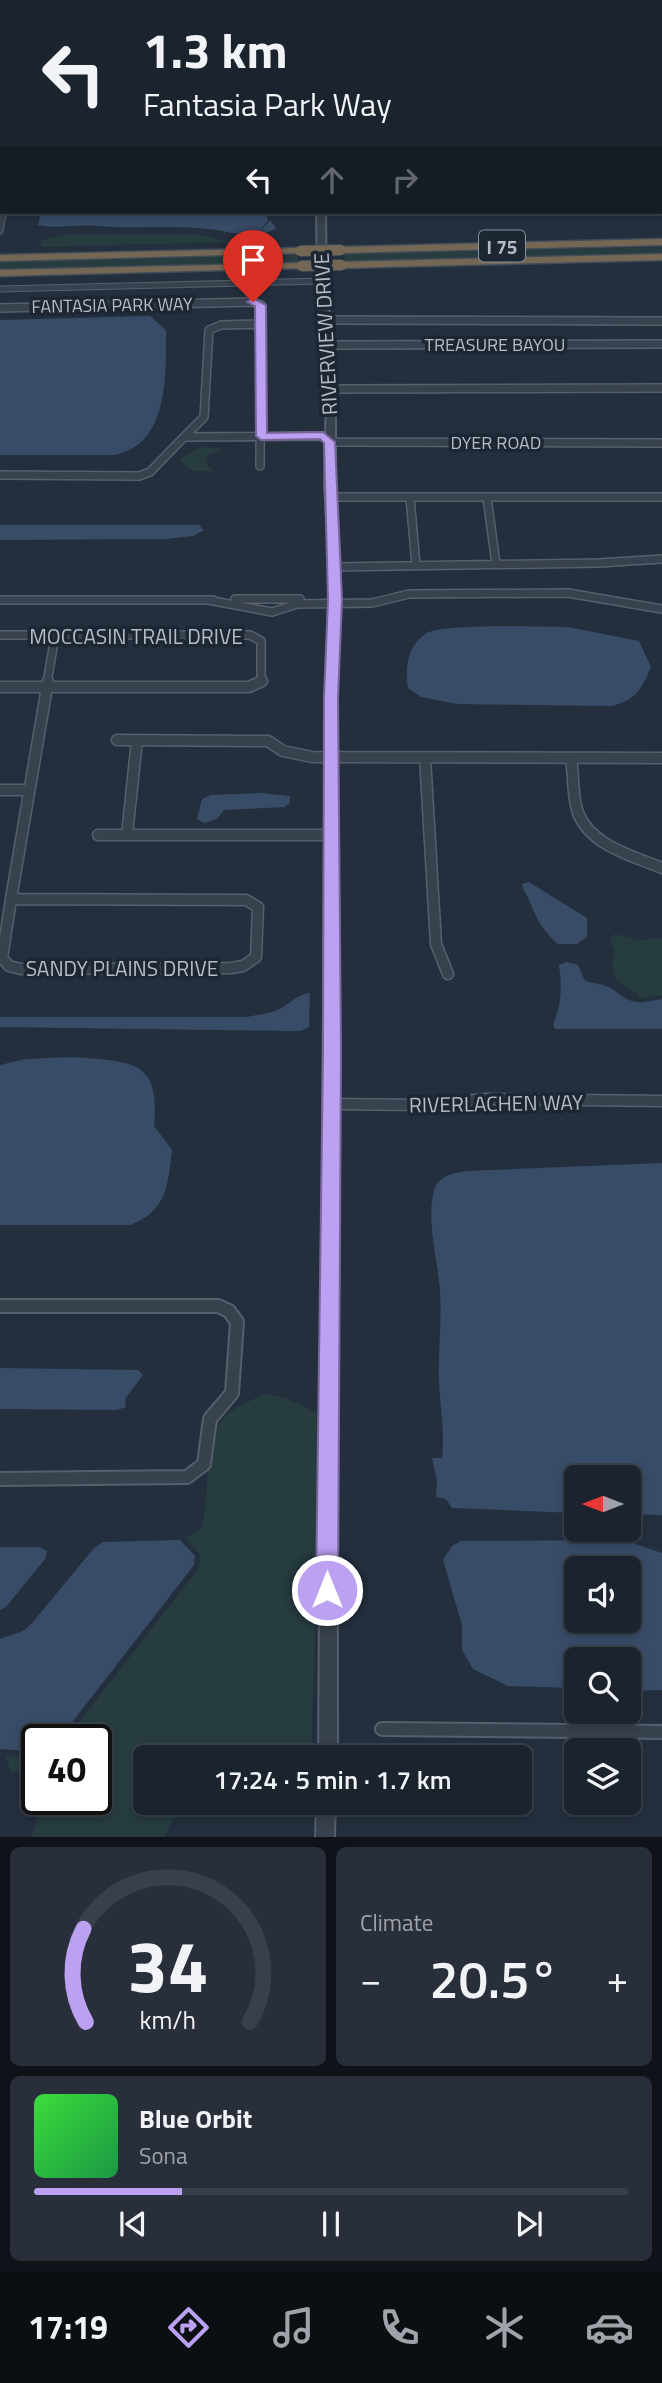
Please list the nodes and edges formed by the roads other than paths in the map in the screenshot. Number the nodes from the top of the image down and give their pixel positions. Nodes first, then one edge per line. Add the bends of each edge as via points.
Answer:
1 (321, 214) edge
2 (662, 242) edge
3 (662, 257) edge
4 (0, 258) edge
5 (0, 273) edge
6 (322, 281) junction
7 (178, 285) junction
8 (0, 289) edge
9 (178, 303) junction
10 (0, 308) edge
11 (328, 320) junction
12 (662, 321) edge
13 (261, 324) junction
14 (662, 344) edge
15 (328, 345) junction
16 (662, 388) edge
17 (331, 389) junction
18 (204, 417) junction
19 (261, 436) junction
20 (204, 437) junction
21 (184, 438) junction
22 (330, 442) junction
23 (662, 443) edge
24 (260, 466) dead end
25 (0, 475) edge
26 (331, 497) junction
27 (410, 497) junction
28 (487, 497) junction
29 (662, 497) edge
30 (662, 559) edge
31 (496, 564) junction
32 (416, 565) junction
33 (335, 566) junction
34 (259, 599) junction
35 (0, 600) edge
36 (208, 600) junction
37 (335, 602) junction
38 (255, 609) junction
39 (662, 609) edge
40 (0, 635) edge
41 (55, 636) junction
42 (0, 687) edge
43 (47, 687) junction
44 (117, 740) dead end
45 (137, 740) junction
46 (332, 758) junction
47 (425, 758) junction
48 (662, 758) edge
49 (572, 759) junction
50 (0, 790) edge
51 (29, 790) junction
52 (99, 835) dead end
53 (127, 835) junction
54 (332, 835) junction
55 (662, 868) edge
56 (11, 899) junction
57 (448, 974) dead end
58 (662, 1101) edge
59 (331, 1104) junction
60 (0, 1306) edge
61 (0, 1479) edge
62 (382, 1729) dead end
63 (662, 1732) edge
64 (328, 1745) edge
65 (326, 1815) edge
66 (325, 1837) edge

1 - 6 street, RIVERVIEW DRIVE
2 - 4 highway, I 75, bridge
3 - 5 highway, I 75, bridge
6 - 7 street
6 - 11 street, RIVERVIEW DRIVE
7 - 8 street
7 - 9 street
9 - 10 street, FANTASIA PARK WAY
9 - 13 street, FANTASIA PARK WAY via 253,302 261,305
11 - 12 street
11 - 15 street, RIVERVIEW DRIVE
13 - 18 street via 221,325 209,330
13 - 19 street
14 - 15 street, TREASURE BAYOU
15 - 17 street, RIVERVIEW DRIVE
16 - 17 street
17 - 22 street, RIVERVIEW DRIVE
18 - 20 street
18 - 21 street
19 - 20 street
19 - 22 street via 323,436
19 - 24 street
20 - 21 street
21 - 25 street via 139,476
22 - 23 street, DYER ROAD
22 - 26 street, RIVERVIEW DRIVE
26 - 27 street
26 - 33 street, RIVERVIEW DRIVE
27 - 28 street
27 - 32 street
28 - 29 street
28 - 31 street
30 - 31 street
31 - 32 street
32 - 33 street
33 - 37 street, RIVERVIEW DRIVE
34 - 36 street
34 - 37 street
34 - 38 street
35 - 36 street
36 - 38 street
37 - 38 street via 297,604 272,612
37 - 39 street via 372,603 409,594 568,593
37 - 46 street, RIVERVIEW DRIVE
40 - 41 street, MOCCASIN TRAIL DRIVE
41 - 43 street, SANDY PLAINS DRIVE
41 - 43 street, MOCCASIN TRAIL DRIVE via 250,635 261,640 262,682 248,687
42 - 43 street, MOCCASIN TRAIL DRIVE
43 - 51 street, SANDY PLAINS DRIVE
44 - 45 street
45 - 46 street via 268,741 299,756
45 - 53 street
46 - 47 street
46 - 54 street, RIVERVIEW DRIVE
47 - 49 street
47 - 57 street via 436,944
48 - 49 street
49 - 55 street via 579,813 590,831 607,844
50 - 51 street
51 - 56 street, SANDY PLAINS DRIVE
52 - 53 street
53 - 54 street
54 - 59 street, RIVERVIEW DRIVE
56 - 56 street, SANDY PLAINS DRIVE via 246,900 258,907 256,957 243,967 231,968 20,969 2,958
58 - 59 street, RIVERLACHEN WAY via 486,1099 420,1105
59 - 64 street, RIVERVIEW DRIVE
60 - 61 street via 218,1306 237,1322 232,1392 210,1419 204,1464 198,1470 175,1479
62 - 63 street
65 - 66 street

